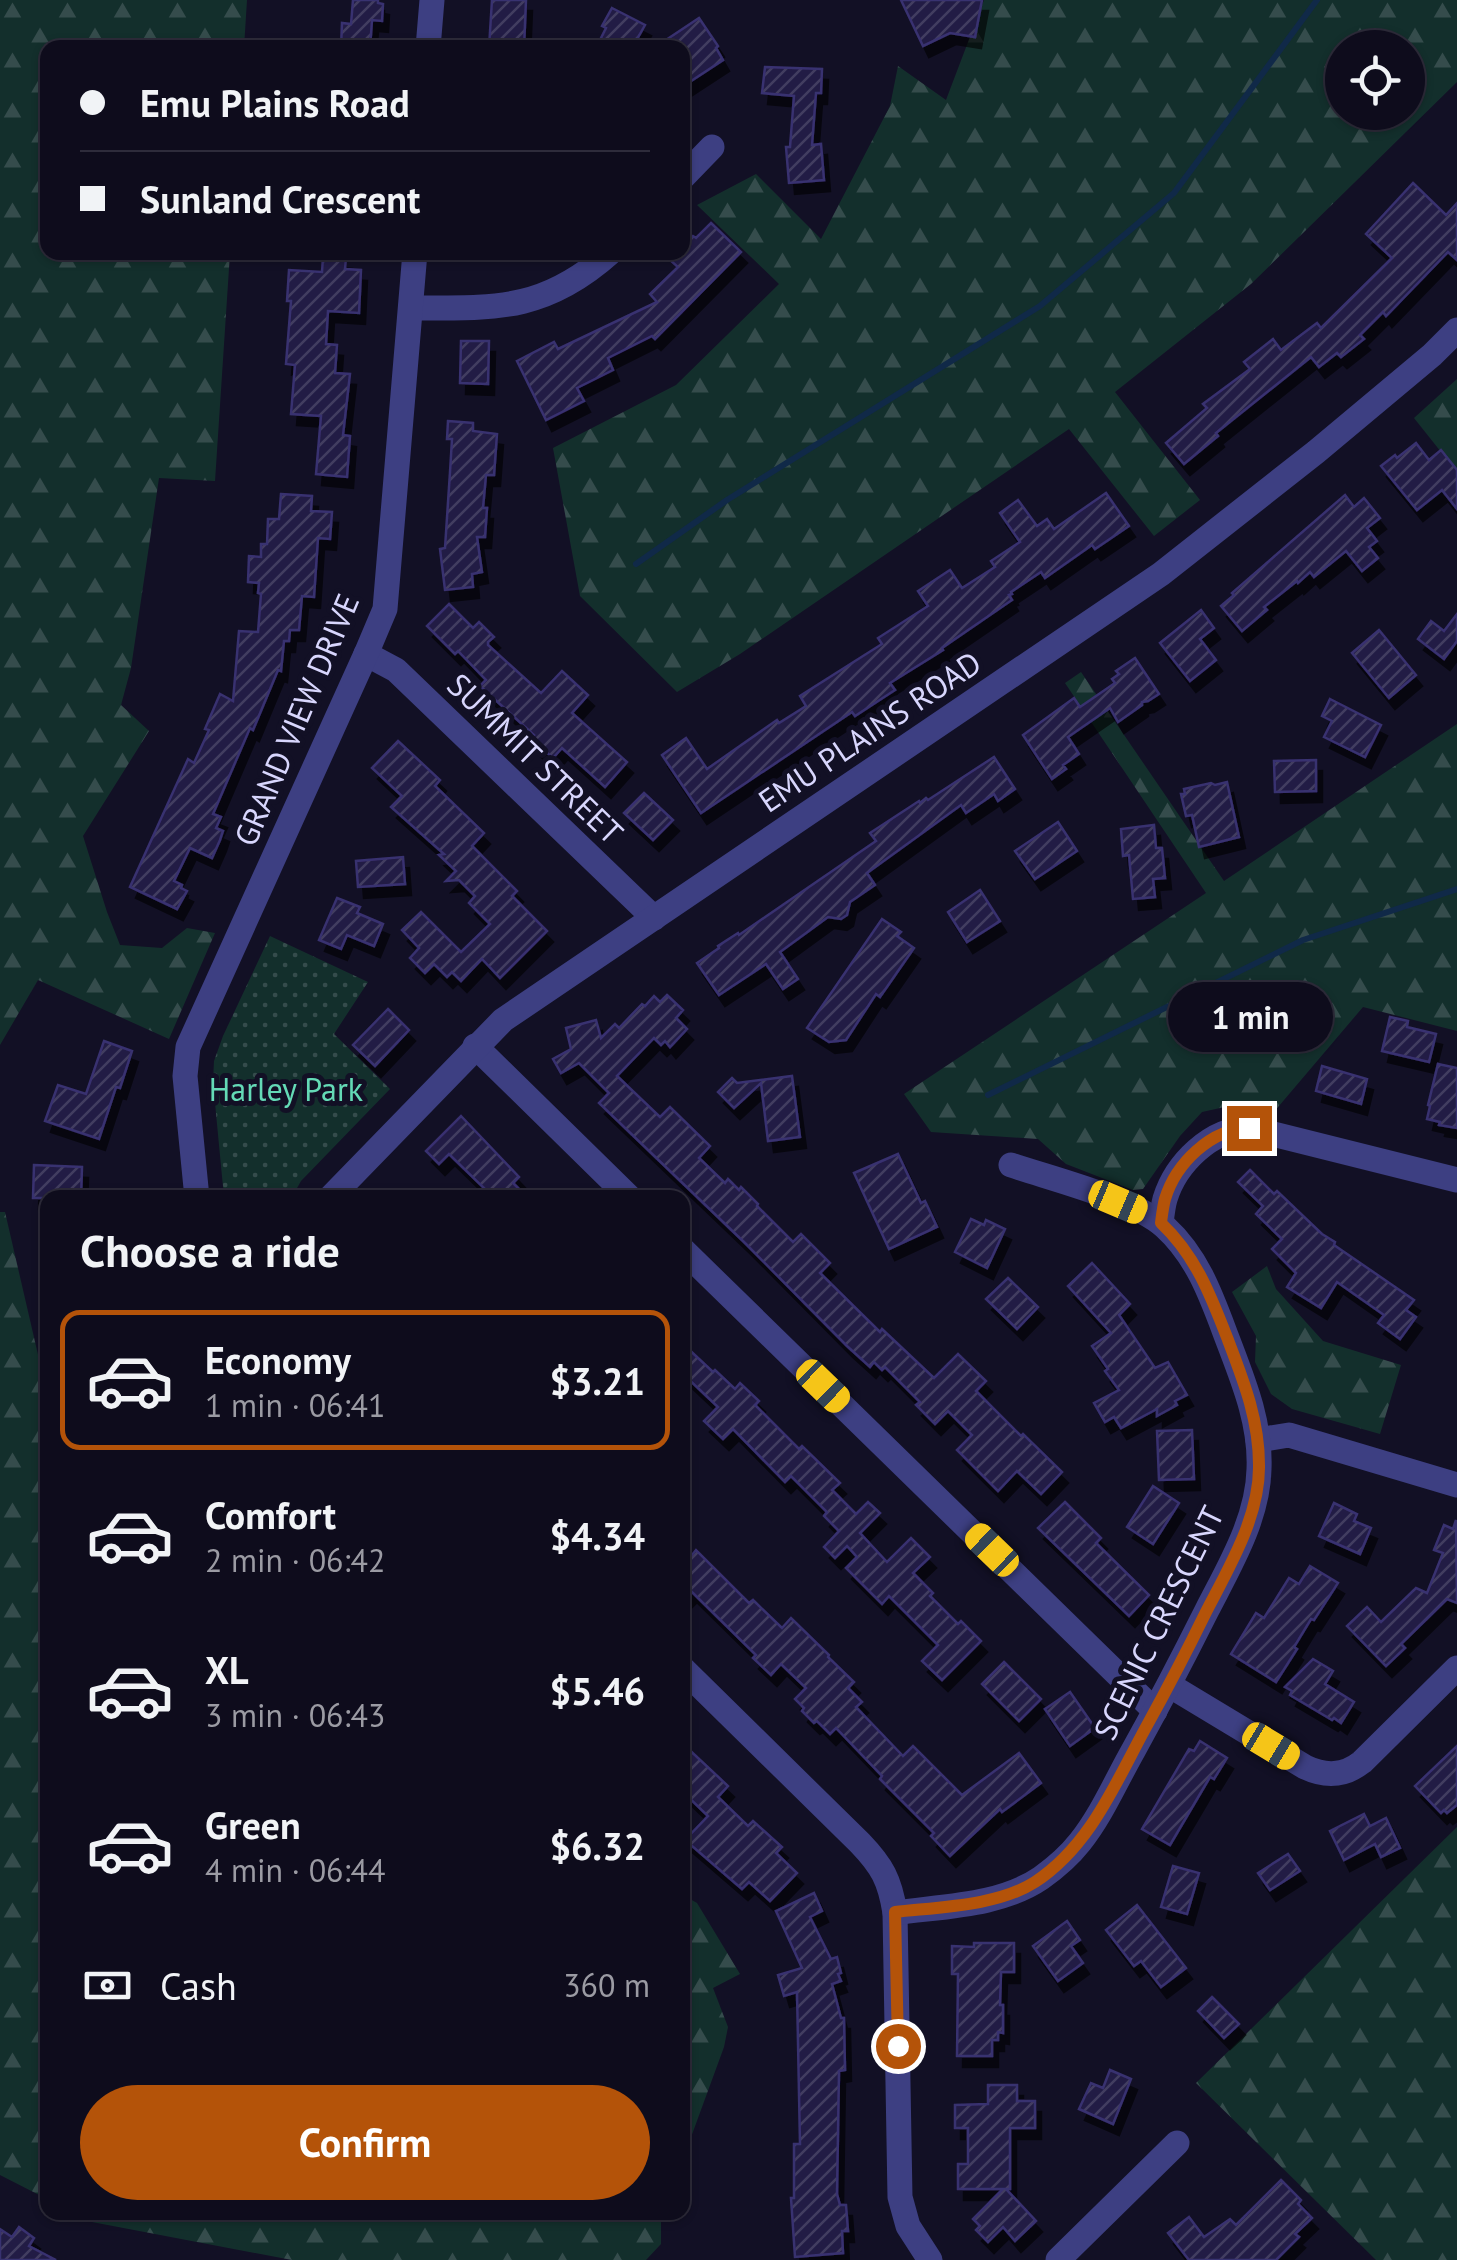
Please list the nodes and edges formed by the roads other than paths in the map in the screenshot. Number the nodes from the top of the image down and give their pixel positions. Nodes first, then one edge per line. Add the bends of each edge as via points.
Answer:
1 (432, 0) edge
2 (429, 40) edge
3 (712, 147) dead end
4 (690, 170) edge
5 (414, 260) edge
6 (601, 260) edge
7 (411, 308) junction
8 (1457, 330) edge
9 (366, 654) junction
10 (654, 918) junction
11 (475, 1046) junction
12 (1011, 1165) dead end
13 (1457, 1180) edge
14 (196, 1190) edge
15 (338, 1190) edge
16 (622, 1190) edge
17 (1161, 1223) junction
18 (690, 1257) edge
19 (1258, 1440) junction
20 (1457, 1484) edge
21 (1457, 1668) edge
22 (690, 1676) edge
23 (1169, 1685) junction
24 (1155, 1711) junction
25 (895, 1912) junction
26 (1177, 2143) dead end
27 (930, 2260) edge
28 (1058, 2260) edge

1 - 2 street
3 - 4 street
5 - 7 street, GRAND VIEW DRIVE
6 - 7 street via 526,302
7 - 9 street, GRAND VIEW DRIVE via 387,593
8 - 10 street, EMU PLAINS ROAD via 1161,574
9 - 10 street, SUMMIT STREET via 396,670
9 - 14 street, GRAND VIEW DRIVE via 188,1047
10 - 11 street, EMU PLAINS ROAD
11 - 15 street, EMU PLAINS ROAD
11 - 16 street
12 - 17 street, SCENIC CRESCENT
13 - 17 street via 1237,1128 1189,1159 1164,1200
17 - 19 street, SCENIC CRESCENT via 1184,1246 1208,1288 1248,1392
18 - 24 street
19 - 20 street via 1289,1434
19 - 23 street, SCENIC CRESCENT via 1250,1518
21 - 23 street via 1362,1762 1325,1774
22 - 25 street via 871,1855 891,1887
23 - 24 street, SCENIC CRESCENT
24 - 25 street, SCENIC CRESCENT via 1090,1828 1044,1876 1002,1897
25 - 27 street via 900,2197 908,2226
26 - 28 street

